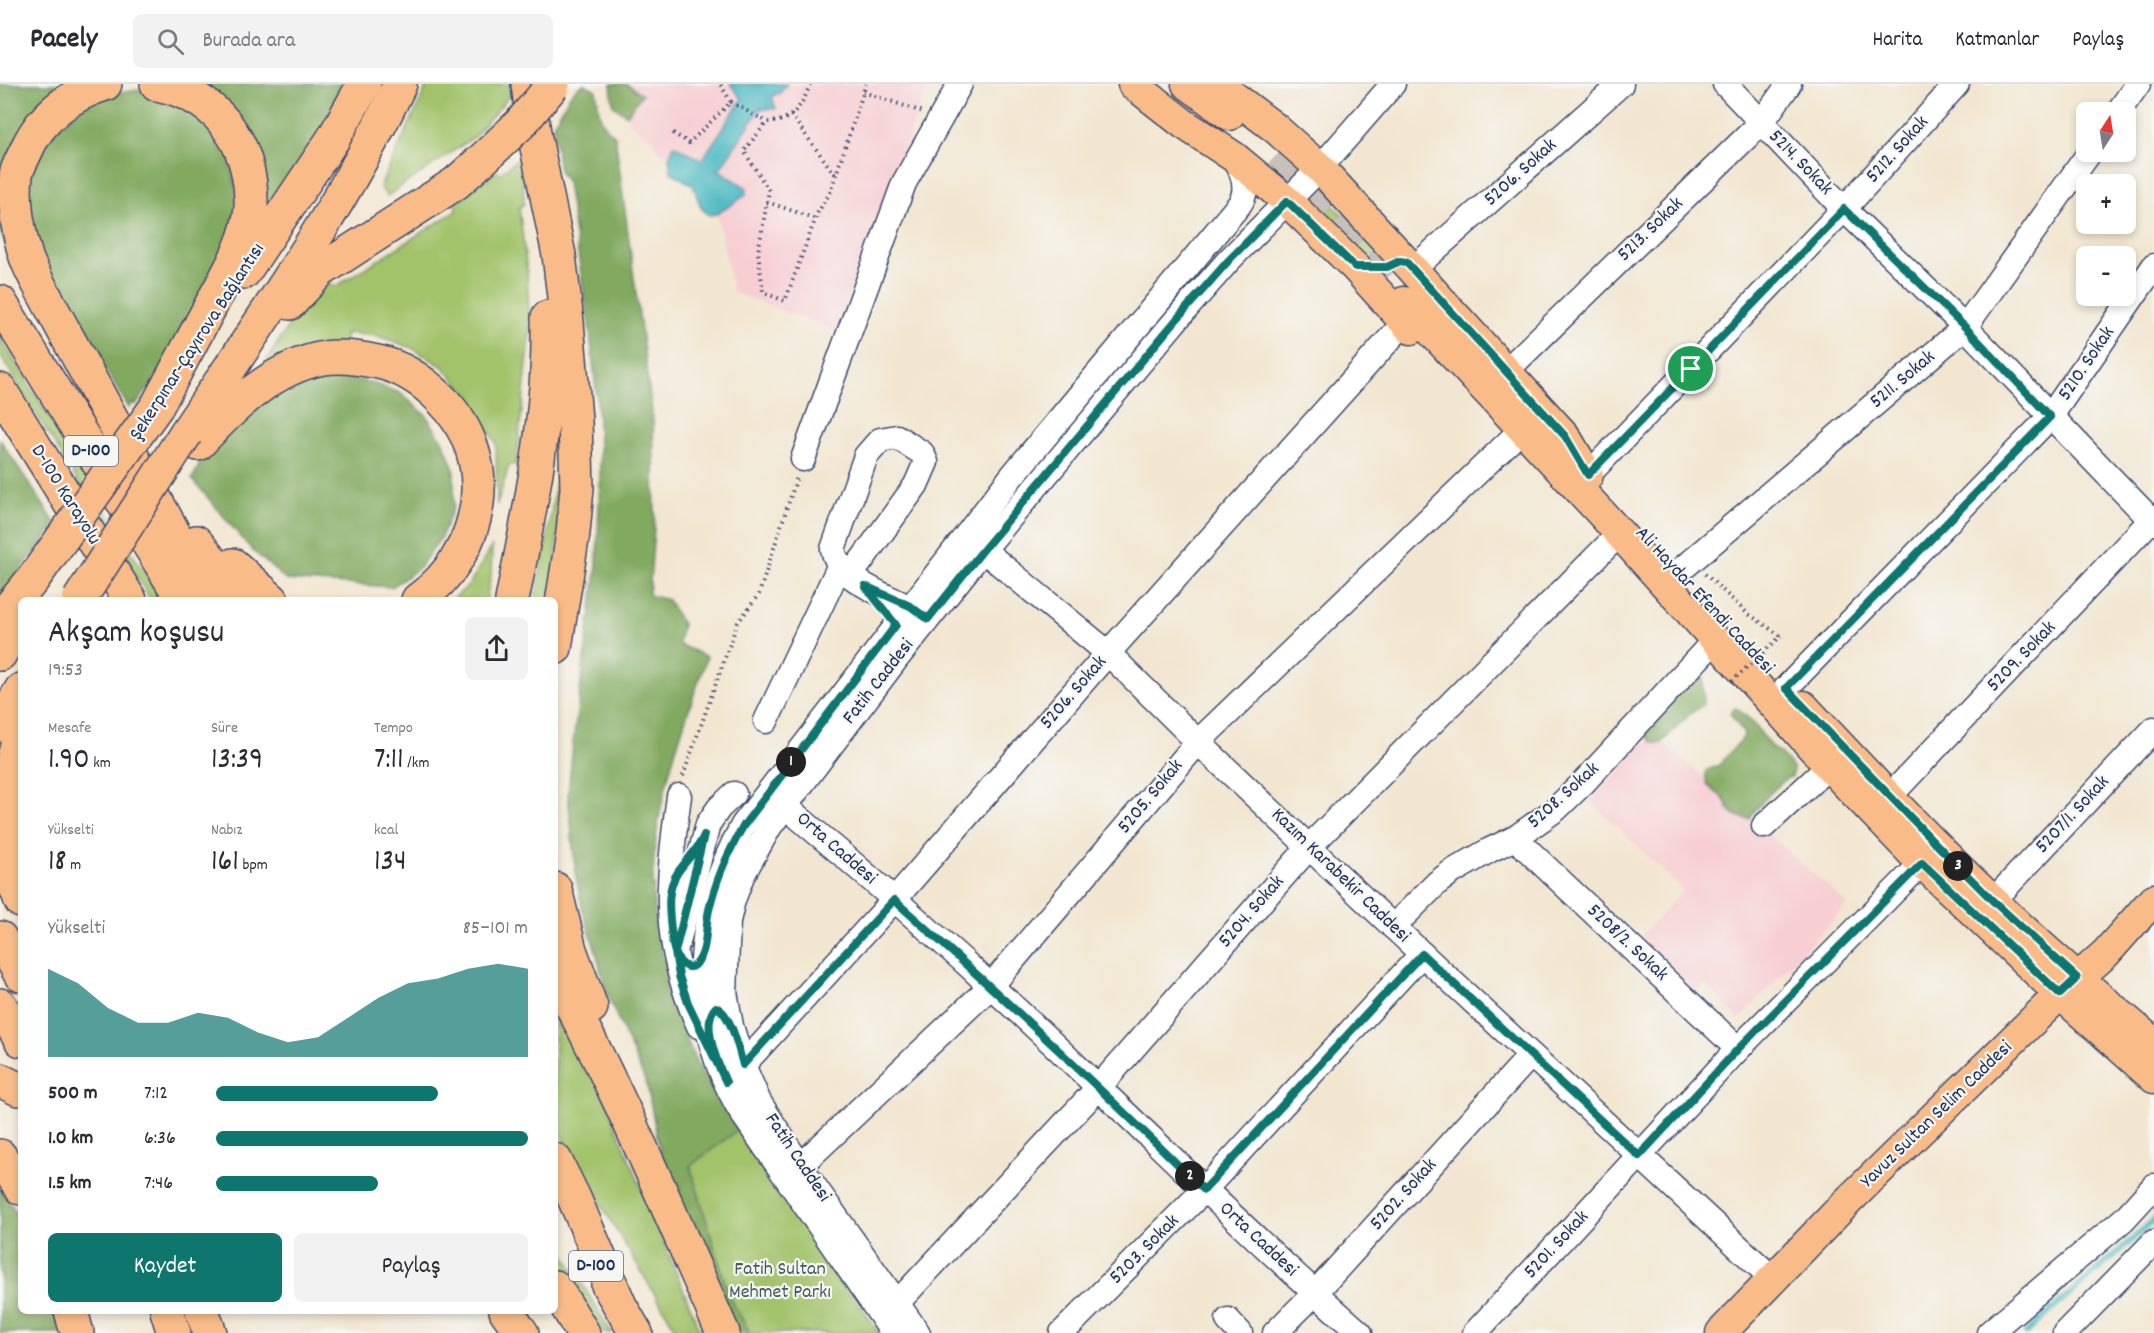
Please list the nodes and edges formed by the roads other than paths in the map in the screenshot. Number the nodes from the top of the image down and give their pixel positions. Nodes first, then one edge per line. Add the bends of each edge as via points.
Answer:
1 (105, 84) edge
2 (158, 84) edge
3 (364, 84) edge
4 (400, 84) edge
5 (528, 84) edge
6 (554, 84) edge
7 (960, 84) edge
8 (1133, 84) edge
9 (1166, 84) edge
10 (1187, 84) edge
11 (1393, 84) edge
12 (1621, 84) edge
13 (1725, 84) edge
14 (1789, 84) edge
15 (1957, 84) edge
16 (2138, 84) edge
17 (1228, 87) edge
18 (2125, 102) edge
19 (1762, 122) junction
20 (534, 133) junction
21 (1234, 158) junction
22 (2083, 162) edge
23 (1320, 168) junction
24 (1287, 201) junction
25 (1844, 209) junction
26 (0, 245) edge
27 (2154, 266) edge
28 (1406, 281) junction
29 (0, 302) edge
30 (1965, 327) junction
31 (1506, 371) junction
32 (0, 390) edge
33 (157, 406) junction
34 (2050, 417) junction
35 (1513, 438) junction
36 (192, 439) junction
37 (803, 459) road end
38 (140, 469) junction
39 (1588, 475) junction
40 (2153, 520) edge
41 (1611, 524) junction
42 (983, 550) junction
43 (1684, 568) junction
44 (852, 576) junction
45 (36, 588) edge
46 (82, 597) edge
47 (128, 597) edge
48 (181, 597) edge
49 (208, 597) edge
50 (240, 597) edge
51 (269, 597) edge
52 (422, 597) edge
53 (513, 597) edge
54 (18, 604) edge
55 (0, 619) edge
56 (912, 622) junction
57 (18, 624) edge
58 (558, 629) edge
59 (1715, 640) junction
60 (1108, 653) junction
61 (0, 654) edge
62 (1786, 688) junction
63 (18, 695) edge
64 (766, 721) dead end
65 (0, 725) edge
66 (2154, 729) edge
67 (1198, 742) junction
68 (18, 743) edge
69 (1829, 766) junction
70 (734, 794) dead end
71 (679, 796) road end
72 (1889, 797) junction
73 (785, 806) junction
74 (1764, 826) dead end
75 (704, 835) junction
76 (1515, 838) junction
77 (1309, 847) junction
78 (1922, 863) junction
79 (18, 892) edge
80 (669, 896) junction
81 (2154, 899) edge
82 (894, 900) junction
83 (558, 901) edge
84 (1993, 901) junction
85 (1393, 927) junction
86 (0, 938) edge
87 (675, 952) junction
88 (703, 954) junction
89 (1422, 954) junction
90 (18, 970) edge
91 (558, 980) edge
92 (713, 981) junction
93 (991, 986) junction
94 (2068, 986) junction
95 (0, 1005) edge
96 (720, 1029) junction
97 (18, 1035) edge
98 (2154, 1044) edge
99 (1738, 1049) junction
100 (1530, 1056) junction
101 (743, 1065) junction
102 (2154, 1078) edge
103 (726, 1082) junction
104 (1099, 1087) junction
105 (0, 1156) edge
106 (1639, 1156) junction
107 (558, 1166) edge
108 (649, 1166) junction
109 (800, 1166) junction
110 (18, 1183) edge
111 (2154, 1186) edge
112 (1204, 1190) junction
113 (558, 1205) edge
114 (2154, 1242) edge
115 (1773, 1279) junction
116 (874, 1288) junction
117 (558, 1292) edge
118 (1315, 1293) junction
119 (619, 1303) junction
120 (897, 1303) junction
121 (72, 1314) edge
122 (168, 1314) edge
123 (203, 1314) edge
124 (508, 1314) edge
125 (544, 1314) edge
126 (903, 1332) edge
127 (2070, 1332) edge
128 (77, 1333) edge
129 (174, 1333) edge
130 (210, 1333) edge
131 (522, 1333) edge
132 (558, 1333) edge
133 (583, 1333) edge
134 (636, 1333) edge
135 (723, 1333) edge
136 (1062, 1333) edge
137 (1275, 1333) edge
138 (1360, 1333) edge
139 (1475, 1333) edge
140 (1721, 1333) edge
141 (1989, 1333) edge

1 - 38 highway via 66,101 46,118 30,140 16,173 19,229 27,259 46,297
2 - 33 highway via 184,92 224,120 238,141 248,170 251,207 235,260
3 - 33 highway, Şekerpınar-Çayırova Bağlantısı via 333,139
4 - 36 highway, Şekerpınar-Çayırova Bağlantısı via 346,185
5 - 20 highway
6 - 36 highway, bridge via 520,124 456,183 320,271 286,308
7 - 37 street via 904,183
8 - 21 main road
9 - 10 main road via 1274,160
11 - 23 street, Fatih Caddesi
12 - 28 street, 5206. Sokak
13 - 19 street, 5214. Sokak
14 - 19 street, 5213. Sokak
15 - 25 street, 5212. Sokak
16 - 18 street
17 - 23 main road
19 - 25 street, 5214. Sokak
19 - 31 street, 5213. Sokak
20 - 53 highway via 549,346 543,430
20 - 58 highway via 559,255 576,430 577,488
21 - 24 main road
21 - 56 street via 1244,182 1244,197 1239,206 1012,476
22 - 30 street, 5211. Sokak
23 - 24 street, Fatih Caddesi
23 - 28 main road
24 - 28 main road via 1355,267
24 - 42 street, Fatih Caddesi via 1177,319
25 - 30 street, 5214. Sokak
25 - 39 street, 5212. Sokak
26 - 38 highway
27 - 34 street, 5210. Sokak
28 - 31 main road
28 - 35 main road
28 - 39 main road, Ali Haydar Efendi Caddesi
28 - 41 main road, Ali Haydar Efendi Caddesi
28 - 60 street, 5206. Sokak
29 - 48 highway, D-100
30 - 34 street, 5214. Sokak
30 - 43 street, 5211. Sokak
31 - 39 main road via 1565,436
32 - 47 highway, D-100 Karayolu / D-100
33 - 45 highway, Şekerpınar-Çayırova Bağlantısı, bridge
34 - 40 street, 5214. Sokak
34 - 62 street, 5210. Sokak
35 - 41 main road
35 - 67 street, 5205. Sokak
36 - 46 highway, Şekerpınar-Çayırova Bağlantısı, bridge
36 - 52 highway via 264,384 322,358 365,359 387,364 420,380 461,424 471,444 479,488 477,512 464,548 446,576
38 - 49 highway
38 - 50 highway
38 - 51 highway via 222,555
39 - 43 main road, Ali Haydar Efendi Caddesi
40 - 72 street, 5209. Sokak
41 - 59 main road, Ali Haydar Efendi Caddesi
41 - 77 street, 5204. Sokak
42 - 56 street, Fatih Caddesi
42 - 60 street, Kazım Karabekir Caddesi
43 - 62 main road, Ali Haydar Efendi Caddesi
44 - 44 street via 916,485 926,462 922,453 897,437 880,440 866,456 832,549
44 - 56 street
44 - 64 street
54 - 55 highway, Şekerpınar-Çayırova Bağlantısı
56 - 73 street, Fatih Caddesi
56 - 88 street via 744,825 717,880
57 - 61 highway
59 - 69 main road, Ali Haydar Efendi Caddesi
59 - 76 street, 5208. Sokak via 1583,783 1555,810
60 - 67 street, Kazım Karabekir Caddesi
60 - 82 street, 5206. Sokak
62 - 72 main road, Ali Haydar Efendi Caddesi
63 - 65 highway
66 - 84 street, 5207/1. Sokak
67 - 77 street, Kazım Karabekir Caddesi
67 - 93 street, 5205. Sokak
68 - 79 highway via 4,810 6,857
69 - 74 street
69 - 78 main road, Ali Haydar Efendi Caddesi
70 - 75 street via 712,815
71 - 80 street
72 - 84 main road, Ali Haydar Efendi Caddesi
73 - 82 street, Orta Caddesi
73 - 92 street, Fatih Caddesi via 755,849 733,900
75 - 80 street via 678,872
75 - 87 street
76 - 85 street, 5208. Sokak via 1450,873
76 - 99 street, 5208/2. Sokak
77 - 85 street, Kazım Karabekir Caddesi
77 - 104 street, 5204. Sokak
78 - 94 main road, Ali Haydar Efendi Caddesi
78 - 99 street, 5201. Sokak
80 - 87 street
81 - 94 main road, Yavuz Sultan Selim Caddesi via 2106,952
82 - 93 street, Orta Caddesi
82 - 101 street, 5206. Sokak
83 - 108 highway via 570,950
84 - 94 main road, Ali Haydar Efendi Caddesi
85 - 89 street, Kazım Karabekir Caddesi
86 - 90 highway
87 - 88 street via 680,962 692,968
87 - 103 street via 688,1003
88 - 92 street
89 - 100 street, Kazım Karabekir Caddesi
89 - 112 street, 5203. Sokak
91 - 108 highway
92 - 96 street, Fatih Caddesi via 727,1008
93 - 104 street, Orta Caddesi
93 - 109 street, 5205. Sokak
94 - 98 main road
94 - 102 main road
94 - 115 main road, Yavuz Sultan Selim Caddesi
95 - 97 highway
96 - 101 street, Fatih Caddesi
96 - 103 street
99 - 106 street, 5201. Sokak
100 - 106 street, Kazım Karabekir Caddesi
100 - 118 street, 5202. Sokak
101 - 109 street, Fatih Caddesi via 759,1102
103 - 116 street via 744,1116
104 - 112 street, Orta Caddesi
104 - 120 street, 5204. Sokak
105 - 110 highway
106 - 115 street, Kazım Karabekir Caddesi
106 - 139 street, 5201. Sokak
107 - 119 highway
108 - 135 highway
109 - 116 street, Fatih Caddesi
111 - 141 street via 2124,1219
112 - 118 street, Orta Caddesi
112 - 136 street, 5203. Sokak
113 - 119 highway, D-100
114 - 127 street
115 - 140 main road, Yavuz Sultan Selim Caddesi
116 - 120 street, Fatih Caddesi
116 - 126 street
117 - 133 highway, D-100 / D-100
118 - 137 street, 5202. Sokak
118 - 138 street, Orta Caddesi
119 - 134 highway, D-100
120 - 126 street, Fatih Caddesi
121 - 128 highway
122 - 129 highway
123 - 130 highway
124 - 131 highway
125 - 132 highway

